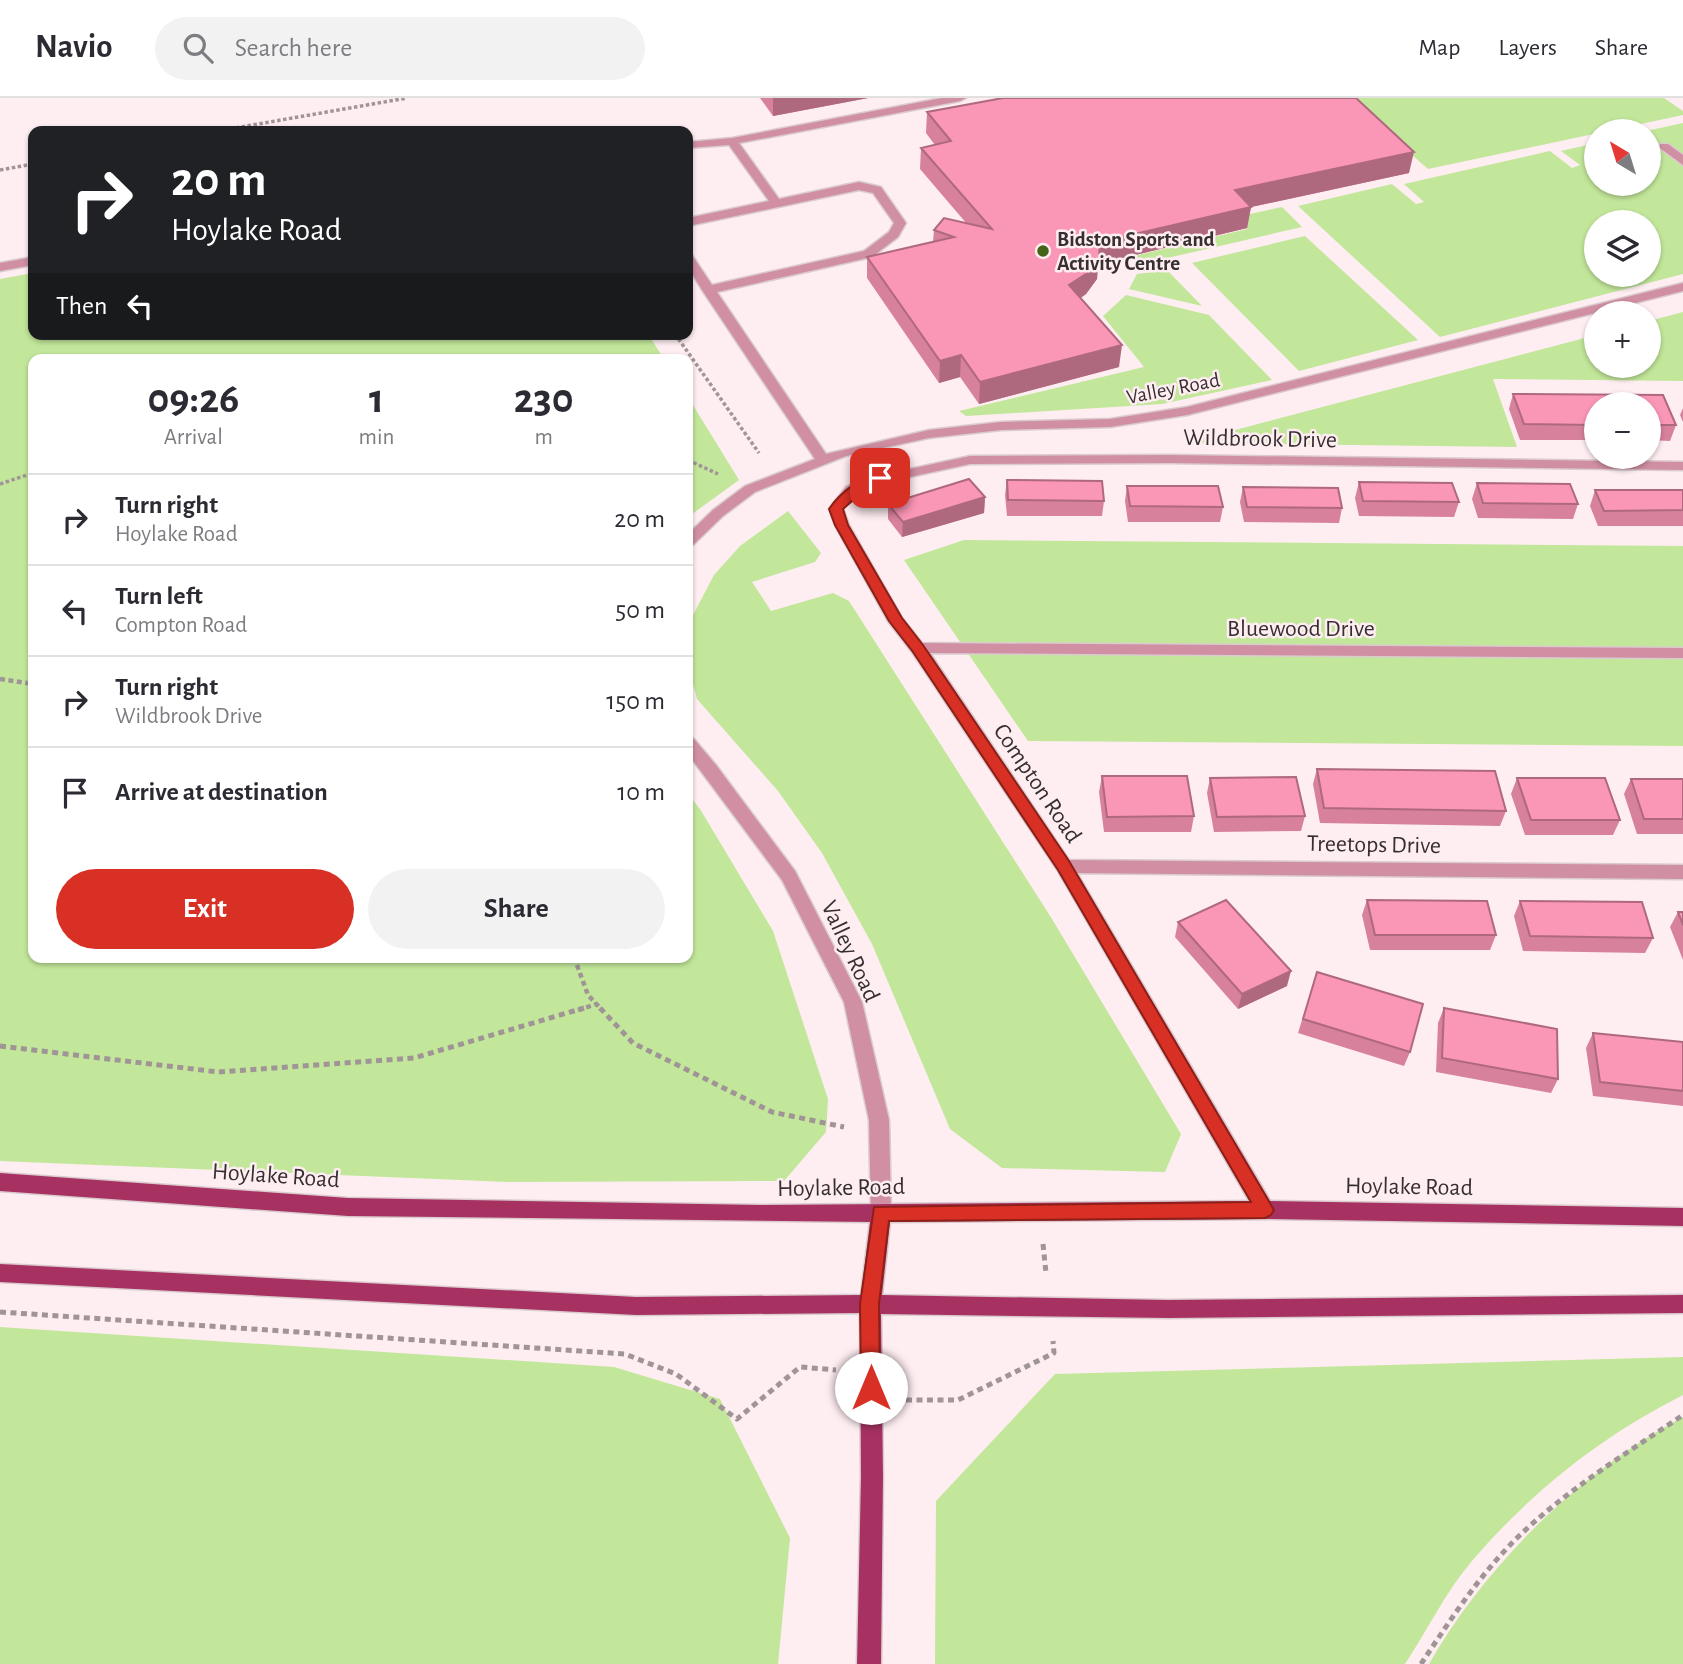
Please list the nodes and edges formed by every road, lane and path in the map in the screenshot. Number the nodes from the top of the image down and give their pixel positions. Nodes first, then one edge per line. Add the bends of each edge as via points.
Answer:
1 (407, 98) edge
2 (960, 98) edge
3 (247, 126) edge
4 (732, 141) junction
5 (693, 145) edge
6 (1664, 146) dead end
7 (1683, 161) edge
8 (28, 165) edge
9 (0, 170) edge
10 (775, 202) junction
11 (693, 221) edge
12 (28, 262) edge
13 (693, 266) edge
14 (0, 267) edge
15 (1683, 287) edge
16 (708, 290) junction
17 (693, 360) edge
18 (749, 457) dead end
19 (821, 459) junction
20 (1683, 466) edge
21 (28, 476) edge
22 (0, 484) edge
23 (845, 498) joint
24 (693, 537) edge
25 (918, 648) junction
26 (1683, 653) edge
27 (0, 679) edge
28 (28, 683) edge
29 (693, 749) edge
30 (1064, 866) junction
31 (1683, 872) edge
32 (576, 963) edge
33 (597, 1004) junction
34 (0, 1046) edge
35 (880, 1135) junction
36 (0, 1182) edge
37 (1265, 1210) junction
38 (1039, 1212) junction
39 (881, 1213) junction
40 (1683, 1217) edge
41 (0, 1273) edge
42 (870, 1304) junction
43 (1683, 1304) edge
44 (1050, 1307) junction
45 (0, 1312) edge
46 (871, 1388) junction
47 (1683, 1415) edge
48 (869, 1664) edge
49 (1421, 1664) edge

1 - 3 path
2 - 4 street
4 - 5 street
4 - 10 street
6 - 7 street
8 - 9 path
10 - 11 street
10 - 16 street via 868,187 877,190 900,223 887,241 868,254
12 - 14 street
13 - 16 street
15 - 19 street, Valley Road via 1187,411 1110,423 1001,426 929,434
16 - 19 street
17 - 18 path via 759,453
19 - 24 street, Valley Road via 750,489
20 - 23 street, Wildbrook Drive via 970,460 880,478
21 - 22 path
23 - 25 street, Compton Road via 836,509 842,525 896,621
25 - 26 street, Bluewood Drive
25 - 30 street, Compton Road
27 - 28 path
29 - 35 street, Valley Road via 789,876 853,1002
30 - 31 street, Treetops Drive
30 - 37 street, Compton Road
32 - 33 path
33 - 34 path via 414,1058 218,1072
33 - 35 path via 633,1043 772,1112
35 - 39 street, Valley Road
36 - 39 main road, Hoylake Road via 348,1207
37 - 38 main road, Hoylake Road
37 - 40 main road, Hoylake Road
38 - 39 main road, Hoylake Road
38 - 44 path
39 - 42 main road
41 - 42 main road via 636,1306
42 - 44 main road
42 - 46 main road
43 - 44 main road
44 - 46 path via 1054,1353 958,1400 881,1400
45 - 46 path via 625,1354 676,1374 737,1419 800,1367 861,1371
46 - 48 main road
47 - 49 path via 1582,1484 1519,1536 1464,1600

